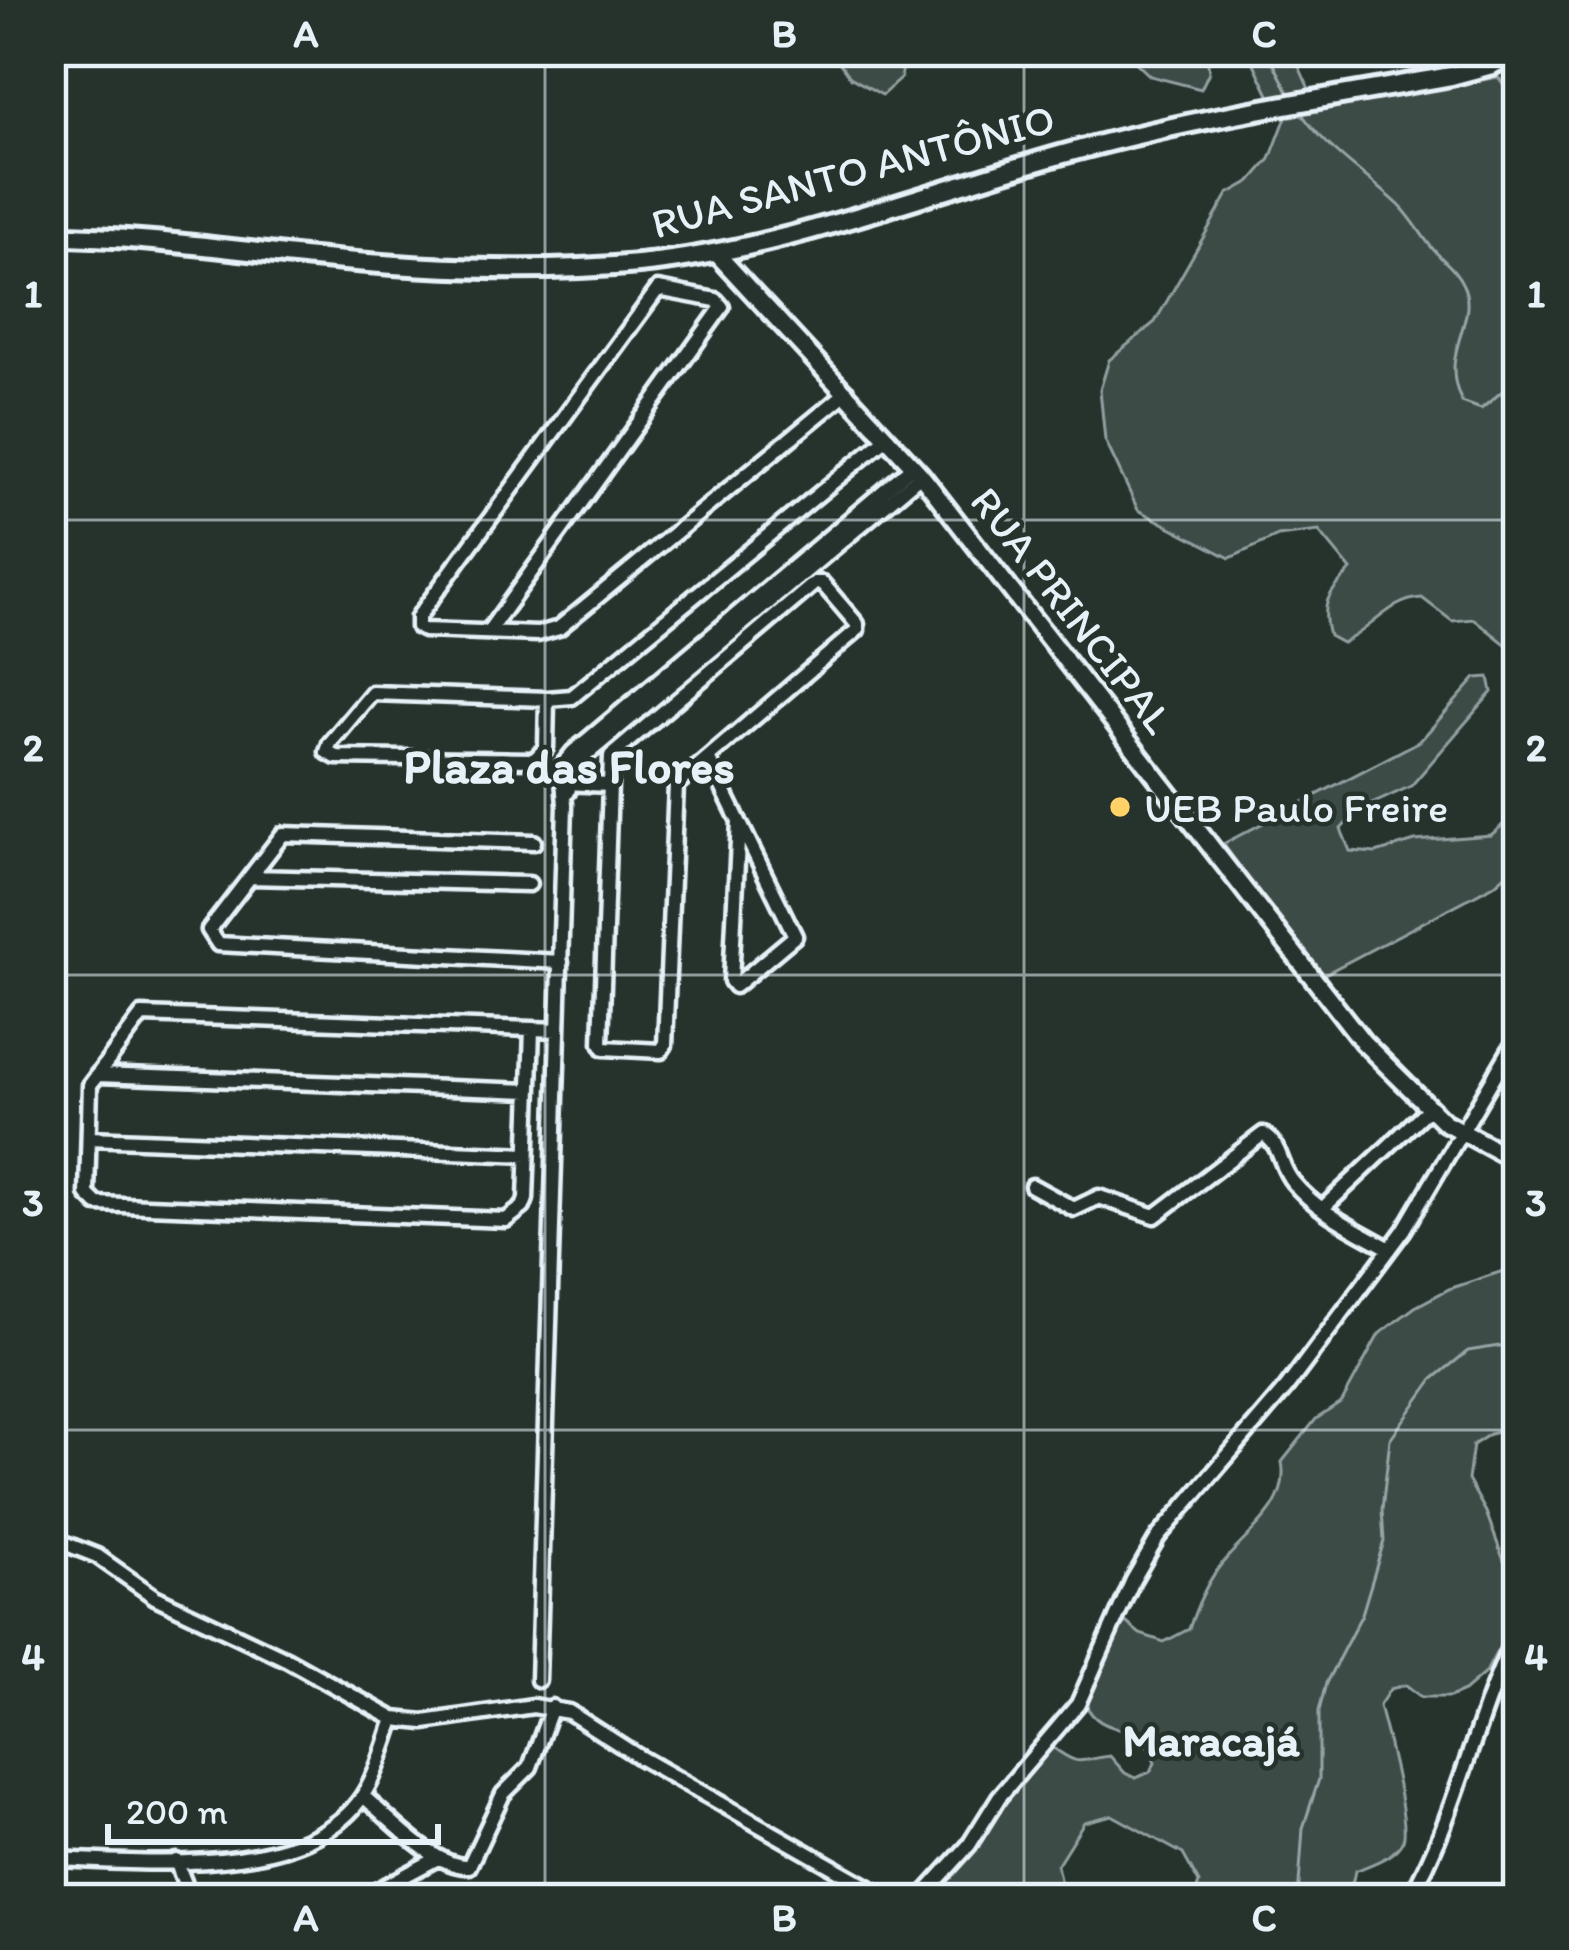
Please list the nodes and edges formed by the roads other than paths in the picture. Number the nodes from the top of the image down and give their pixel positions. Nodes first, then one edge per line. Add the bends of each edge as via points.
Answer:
1 (1518, 51) edge
2 (51, 236) edge
3 (716, 253) junction
4 (847, 392) junction
5 (888, 437) junction
6 (917, 471) junction
7 (488, 632) junction
8 (547, 699) junction
9 (708, 758) junction
10 (566, 783) junction
11 (610, 785) junction
12 (739, 821) junction
13 (534, 842) dead end
14 (250, 877) junction
15 (530, 884) dead end
16 (560, 962) junction
17 (532, 1029) junction
18 (559, 1030) junction
19 (1518, 1036) edge
20 (97, 1076) junction
21 (530, 1091) junction
22 (1428, 1109) junction
23 (1461, 1134) junction
24 (89, 1138) junction
25 (527, 1155) junction
26 (1518, 1162) edge
27 (1032, 1186) dead end
28 (1323, 1208) junction
29 (1390, 1249) junction
30 (51, 1538) edge
31 (1518, 1630) edge
32 (538, 1680) dead end
33 (552, 1707) junction
34 (394, 1719) junction
35 (363, 1796) junction
36 (438, 1858) junction
37 (51, 1859) edge
38 (176, 1861) junction
39 (191, 1899) edge
40 (362, 1899) edge
41 (889, 1899) edge
42 (920, 1899) edge
43 (1409, 1899) edge

1 - 3 main road, RUA SANTO ANTÔNIO via 1451,76 1119,139
2 - 3 main road, RUA SANTO ANTÔNIO via 470,269 594,267
3 - 4 street, RUA PRINCIPAL
4 - 5 street, RUA PRINCIPAL
4 - 7 street via 559,628
5 - 6 street, RUA PRINCIPAL
5 - 8 street via 586,688
6 - 10 street via 584,758
6 - 22 street, RUA PRINCIPAL via 1322,994
7 - 7 street via 416,625 655,292 720,301
8 - 8 street via 372,693 327,752 534,760 546,748
9 - 11 street via 856,633 857,623 822,583 616,748
9 - 11 street via 676,785 661,1051 601,1043
9 - 12 street
10 - 11 street
10 - 16 street
12 - 12 street via 795,936 736,986 731,981
13 - 14 street via 283,834
14 - 15 street
14 - 16 street via 209,930 218,944
16 - 18 street
17 - 18 street
17 - 20 street via 142,1015
17 - 21 street
18 - 32 street
19 - 23 street
20 - 21 street
20 - 24 street
21 - 25 street
22 - 23 street, RUA PRINCIPAL
22 - 28 street
23 - 26 street, RUA PRINCIPAL
23 - 29 street
24 - 25 street
24 - 25 street via 88,1194 98,1204 496,1222 523,1208
27 - 28 street via 1068,1207 1099,1197 1155,1216 1263,1134 1292,1181
28 - 29 street
29 - 42 street via 1286,1388 1158,1537 1078,1704
30 - 34 street
31 - 43 street
33 - 34 street
33 - 36 street via 530,1767 503,1794 472,1863 464,1868
33 - 41 street
34 - 35 street
35 - 36 street
35 - 38 street via 334,1824 274,1851
36 - 40 street
37 - 38 street
38 - 39 street

